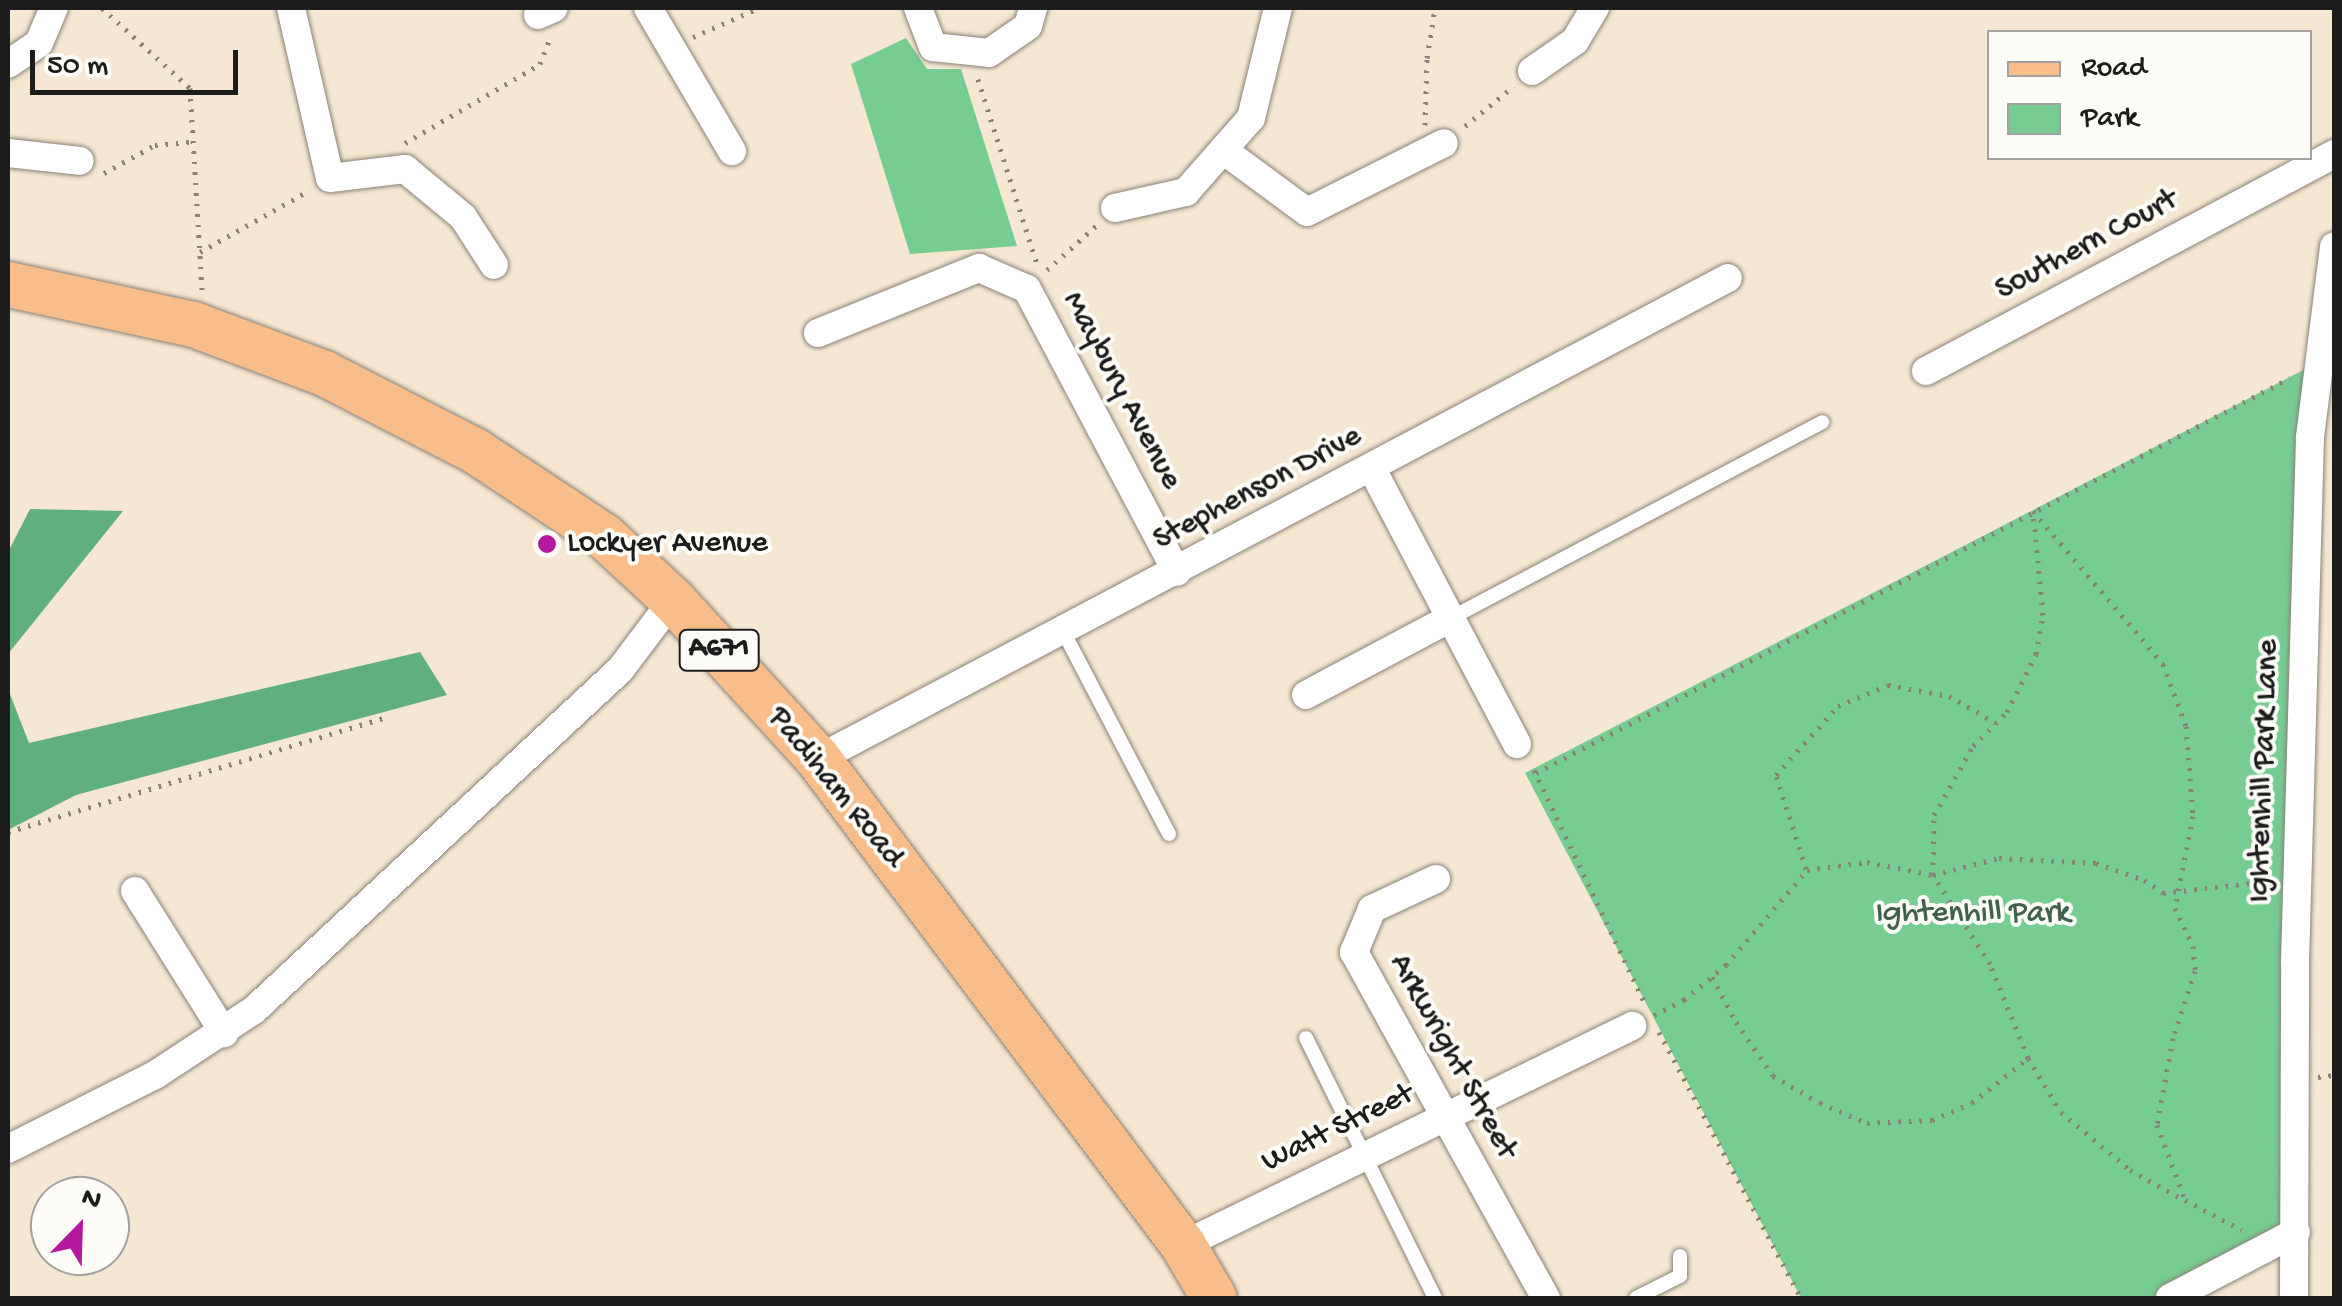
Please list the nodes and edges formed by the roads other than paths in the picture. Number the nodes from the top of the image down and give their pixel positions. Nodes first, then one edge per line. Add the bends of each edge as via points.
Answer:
1 (54, 8) edge
2 (291, 8) edge
3 (648, 8) edge
4 (918, 8) edge
5 (1033, 8) edge
6 (1278, 8) edge
7 (1595, 8) edge
8 (8, 64) edge
9 (1532, 71) road end
10 (1434, 148) road end
11 (1223, 150) junction
12 (732, 151) dead end
13 (8, 152) edge
14 (2334, 154) edge
15 (80, 161) road end
16 (1115, 208) road end
17 (2334, 257) edge
18 (494, 265) dead end
19 (1728, 278) dead end
20 (8, 284) edge
21 (818, 333) dead end
22 (1926, 371) dead end
23 (1822, 422) dead end
24 (1372, 468) junction
25 (1177, 572) junction
26 (674, 600) junction
27 (1449, 618) junction
28 (1063, 631) junction
29 (1306, 695) dead end
30 (1517, 744) dead end
31 (818, 759) junction
32 (1170, 834) dead end
33 (1436, 880) dead end
34 (136, 891) dead end
35 (1642, 1021) road end
36 (224, 1033) junction
37 (1306, 1038) dead end
38 (1446, 1116) junction
39 (8, 1149) edge
40 (1362, 1156) junction
41 (2296, 1232) junction
42 (1182, 1244) junction
43 (1680, 1256) dead end
44 (1214, 1298) edge
45 (1435, 1298) edge
46 (1546, 1298) edge
47 (1636, 1298) edge
48 (2170, 1298) edge
49 (2294, 1298) edge

1 - 8 street via 39,42
2 - 18 street via 330,178 405,169 464,217
3 - 12 street
4 - 5 street via 934,47 990,53 1028,26
6 - 11 street via 1251,118
7 - 9 street via 1575,41
10 - 11 street via 1307,212
11 - 16 street via 1186,192
13 - 15 street
14 - 22 street, Southern Court
17 - 41 street, Ightenhill Park Lane via 2310,437 2297,879
19 - 24 street, Stephenson Drive
20 - 26 main road, Padiham Road / A671 via 204,328 324,373 474,450 604,536
21 - 25 street, Maybury Avenue via 979,268 1027,289
23 - 27 lane
24 - 25 street, Stephenson Drive
24 - 27 street
25 - 28 street, Stephenson Drive
26 - 31 main road, Padiham Road / A671
26 - 36 street via 620,670
27 - 29 street
27 - 30 street
28 - 31 street, Stephenson Drive
28 - 32 lane
31 - 42 main road, Padiham Road / A671
33 - 38 street, Arkwright Street via 1372,909 1354,952
34 - 36 street
35 - 38 street, Watt Street
36 - 39 street
37 - 40 lane
38 - 40 street, Watt Street
38 - 46 street, Arkwright Street
40 - 42 street, Watt Street
40 - 45 lane
41 - 48 street
41 - 49 street, Ightenhill Park Lane
42 - 44 main road, Padiham Road / A671
43 - 47 lane via 1680,1276

